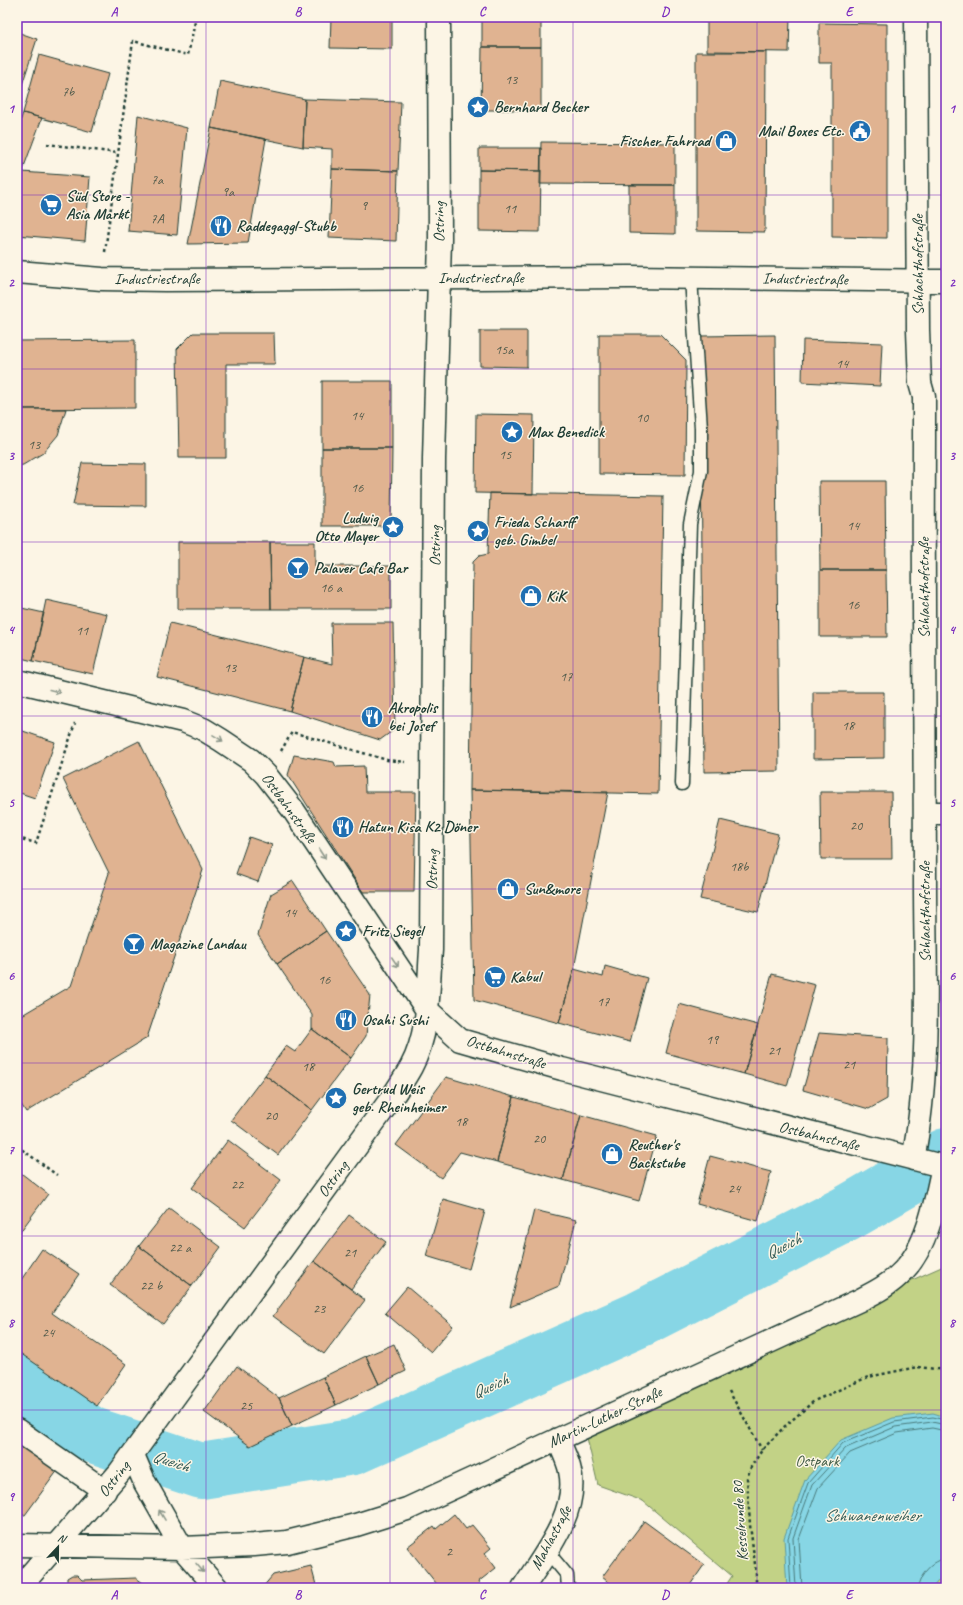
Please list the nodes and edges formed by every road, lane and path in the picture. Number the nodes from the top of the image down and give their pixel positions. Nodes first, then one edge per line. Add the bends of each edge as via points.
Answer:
1 (196, 17) edge
2 (438, 17) edge
3 (916, 17) edge
4 (46, 144) dead end
5 (118, 153) junction
6 (17, 272) edge
7 (691, 278) junction
8 (102, 279) junction
9 (438, 279) junction
10 (918, 281) junction
11 (946, 281) edge
12 (17, 681) edge
13 (83, 698) junction
14 (433, 764) junction
15 (266, 775) junction
16 (682, 784) dead end
17 (936, 813) edge
18 (17, 838) edge
19 (427, 1010) junction
20 (17, 1146) edge
21 (913, 1159) junction
22 (944, 1167) edge
23 (57, 1176) dead end
24 (716, 1366) junction
25 (946, 1370) edge
26 (17, 1430) edge
27 (558, 1439) junction
28 (762, 1450) junction
29 (133, 1455) junction
30 (105, 1491) junction
31 (17, 1546) edge
32 (58, 1546) junction
33 (182, 1548) junction
34 (547, 1551) junction
35 (19, 1588) edge
36 (217, 1588) edge
37 (523, 1588) edge
38 (568, 1588) edge
39 (756, 1588) edge

1 - 5 path via 188,55 133,41
2 - 9 street, Ostring
3 - 10 street, Schlachthofstraße
4 - 5 path
5 - 8 path
6 - 8 street, Industriestraße
7 - 9 street, Industriestraße
7 - 10 street, Industriestraße
7 - 16 lane via 701,428 701,471 690,524
8 - 9 street, Industriestraße
9 - 14 street, Ostring via 434,459
10 - 11 street, Industriestraße
10 - 17 street, Schlachthofstraße via 920,383 924,397
12 -> 13 street, Ostbahnstraße
13 -> 15 street, Ostbahnstraße via 183,721 203,729 251,760
13 - 18 path via 36,843
14 - 15 path via 386,760 292,732
14 - 19 street, Ostring via 431,950
15 -> 19 street, Ostbahnstraße via 294,811
17 - 21 street, Schlachthofstraße via 921,1116
19 - 21 street, Ostbahnstraße via 460,1040 472,1044
19 - 29 street, Ostring via 423,1035 411,1067 391,1098
20 - 23 path
21 - 22 street, Ostbahnstraße
22 - 24 street, Martin-Luther-Straße via 932,1216 914,1258 904,1271 890,1283 860,1300
24 - 27 street, Martin-Luther-Straße
24 - 28 path
25 - 28 path, Kesselrunde 80 via 917,1367 868,1377 814,1401
26 - 30 street
27 - 33 street, Martin-Luther-Straße via 407,1509 356,1525 287,1542
27 - 34 street, Mahlastraße via 570,1470 571,1500 566,1516
28 - 39 path, Kesselrunde 80 via 747,1478
29 - 30 street, Ostring
33 -> 29 street via 148,1489
30 - 32 street, Ostring
31 - 32 street, Martin-Luther-Straße
32 - 33 street, Martin-Luther-Straße
32 - 35 street, Ostring
33 -> 36 street
34 - 37 street, Mahlastraße
34 - 38 lane via 568,1575

